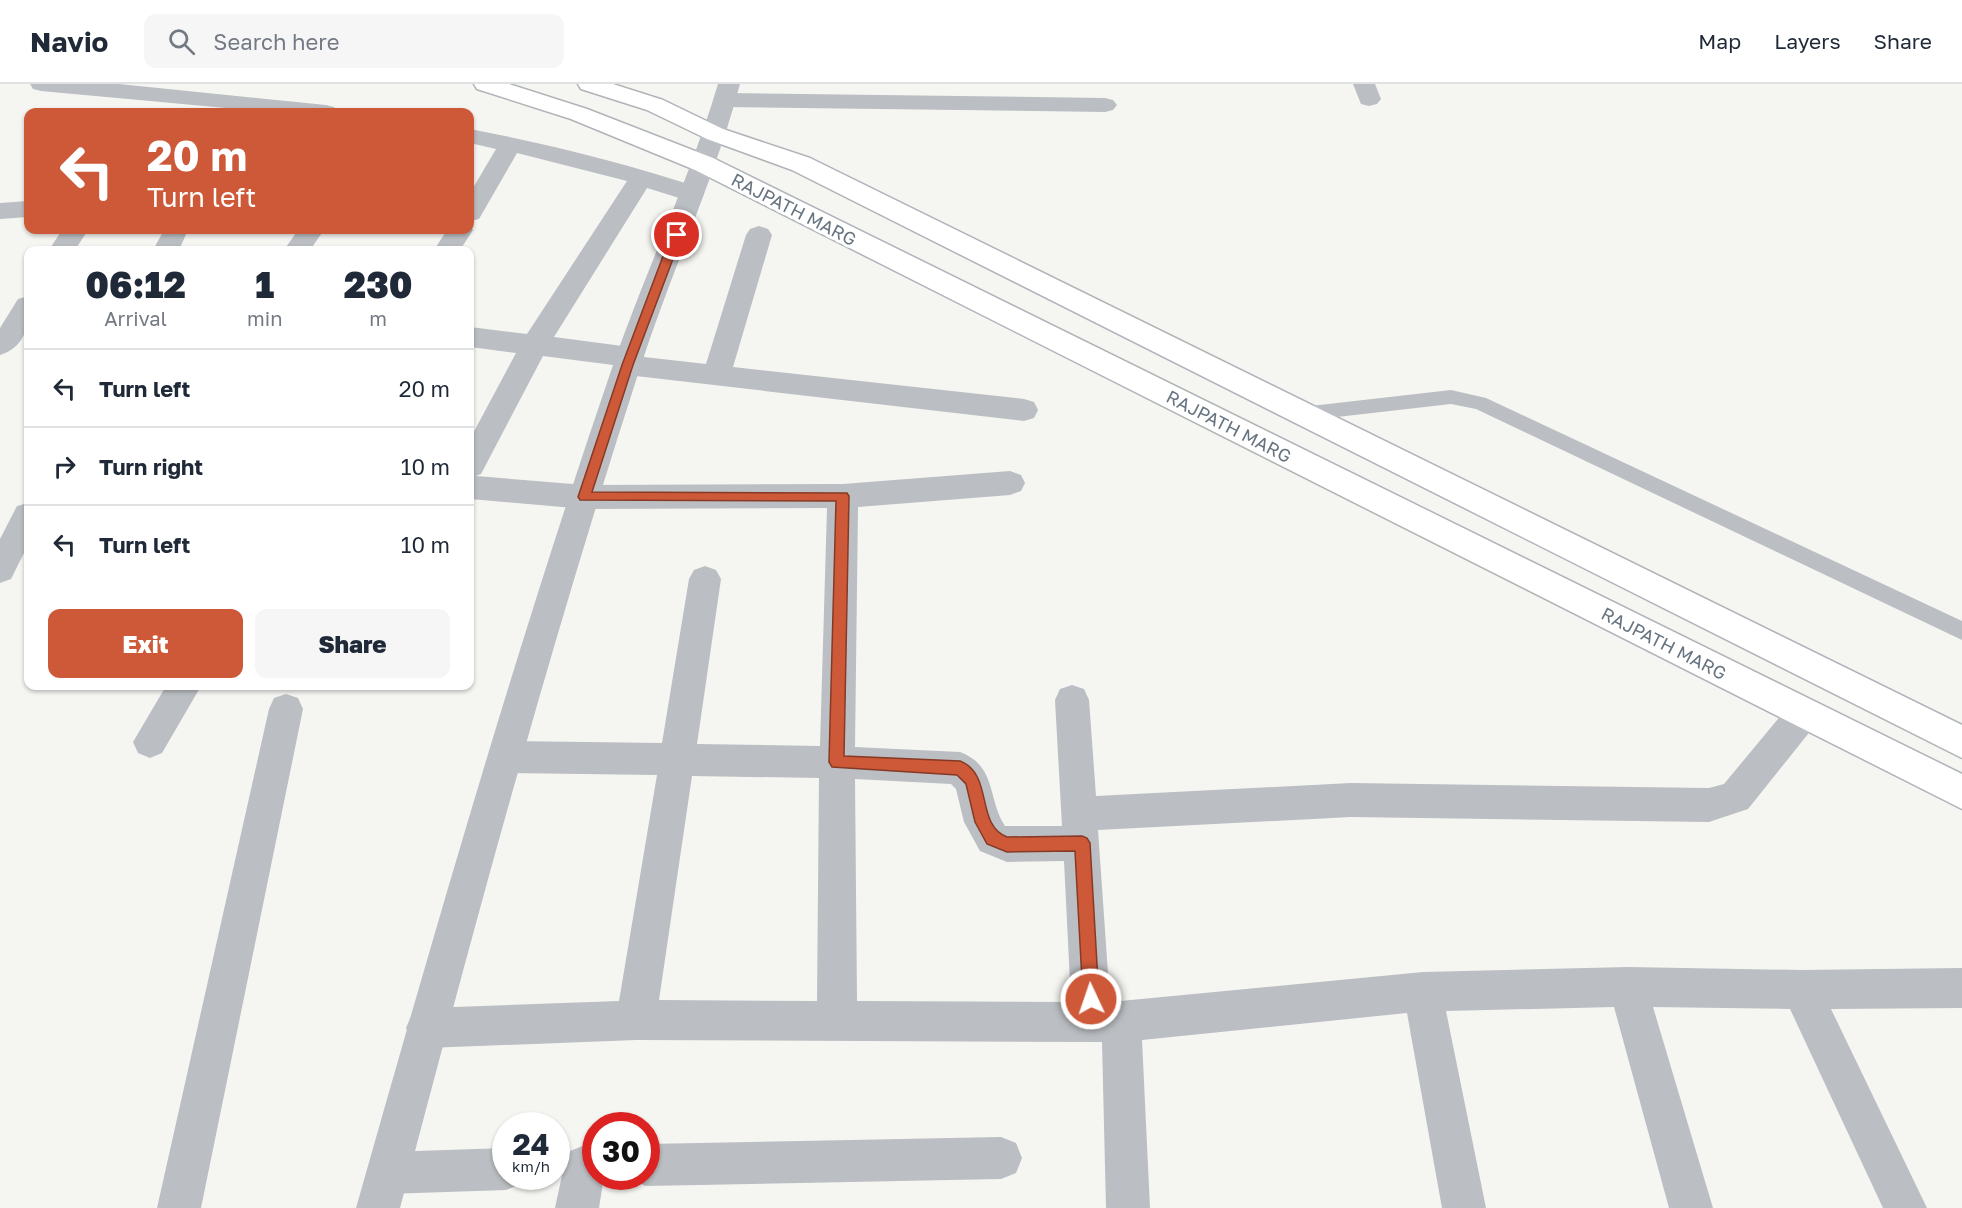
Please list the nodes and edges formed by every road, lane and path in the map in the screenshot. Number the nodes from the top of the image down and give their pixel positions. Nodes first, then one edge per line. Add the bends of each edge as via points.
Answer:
1 (41, 84) edge
2 (485, 84) edge
3 (589, 84) edge
4 (727, 92) edge
5 (153, 103) edge
6 (1105, 105) dead end
7 (240, 107) edge
8 (257, 108) edge
9 (474, 137) edge
10 (511, 144) junction
11 (709, 149) junction
12 (642, 177) junction
13 (692, 194) junction
14 (474, 206) edge
15 (24, 209) edge
16 (0, 211) edge
17 (759, 235) dead end
18 (24, 313) edge
19 (474, 338) edge
20 (0, 345) edge
21 (534, 346) junction
22 (629, 361) junction
23 (716, 375) junction
24 (1024, 410) dead end
25 (1302, 414) junction
26 (474, 458) edge
27 (1010, 483) dead end
28 (474, 487) edge
29 (843, 496) junction
30 (585, 497) junction
31 (24, 523) edge
32 (0, 570) edge
33 (705, 579) dead end
34 (1962, 631) edge
35 (182, 690) edge
36 (1072, 700) dead end
37 (286, 709) dead end
38 (1804, 713) junction
39 (150, 742) dead end
40 (1962, 742) edge
41 (505, 757) junction
42 (676, 760) junction
43 (837, 762) junction
44 (1962, 792) edge
45 (1081, 829) junction
46 (1628, 987) junction
47 (1962, 988) edge
48 (1801, 990) junction
49 (1423, 992) junction
50 (636, 1020) junction
51 (837, 1021) junction
52 (1107, 1022) junction
53 (426, 1028) junction
54 (1002, 1158) dead end
55 (660, 1165) edge
56 (579, 1166) edge
57 (492, 1171) edge
58 (382, 1190) edge
59 (179, 1208) edge
60 (578, 1208) edge
61 (1128, 1208) edge
62 (1464, 1208) edge
63 (1691, 1208) edge
64 (1905, 1208) edge

1 - 5 street
2 - 11 main road, RAJPATH MARG
3 - 11 main road, RAJPATH MARG via 655,105
4 - 6 street
4 - 11 street
5 - 7 street
7 - 8 street
9 - 10 street
10 - 12 street
10 - 14 street
11 - 13 street
11 - 25 main road, RAJPATH MARG via 801,164
11 - 38 main road, RAJPATH MARG
12 - 13 street
12 - 21 street
13 - 22 street
15 - 16 street
17 - 23 street
18 - 20 street
19 - 21 street
21 - 22 street
21 - 26 street
22 - 23 street
22 - 30 street
23 - 24 street
25 - 34 lane via 1450,397 1480,403
25 - 40 main road, RAJPATH MARG
27 - 29 street
28 - 30 street
29 - 30 street
29 - 43 street
30 - 41 street
31 - 32 street
33 - 42 street
35 - 39 street
36 - 45 street
37 - 59 street
38 - 44 main road, RAJPATH MARG
38 - 45 street via 1735,797 1709,805 1351,800
41 - 42 street
41 - 53 street
42 - 43 street
42 - 50 street
43 - 45 street via 960,768 972,781 982,822 993,839 1007,844
43 - 51 street
45 - 52 street
46 - 48 street
46 - 49 street
46 - 63 street
47 - 48 street
48 - 64 street
49 - 52 street
49 - 62 street
50 - 51 street
50 - 53 street
51 - 52 street
52 - 61 street
53 - 58 street
54 - 55 street
56 - 60 street
57 - 58 street

